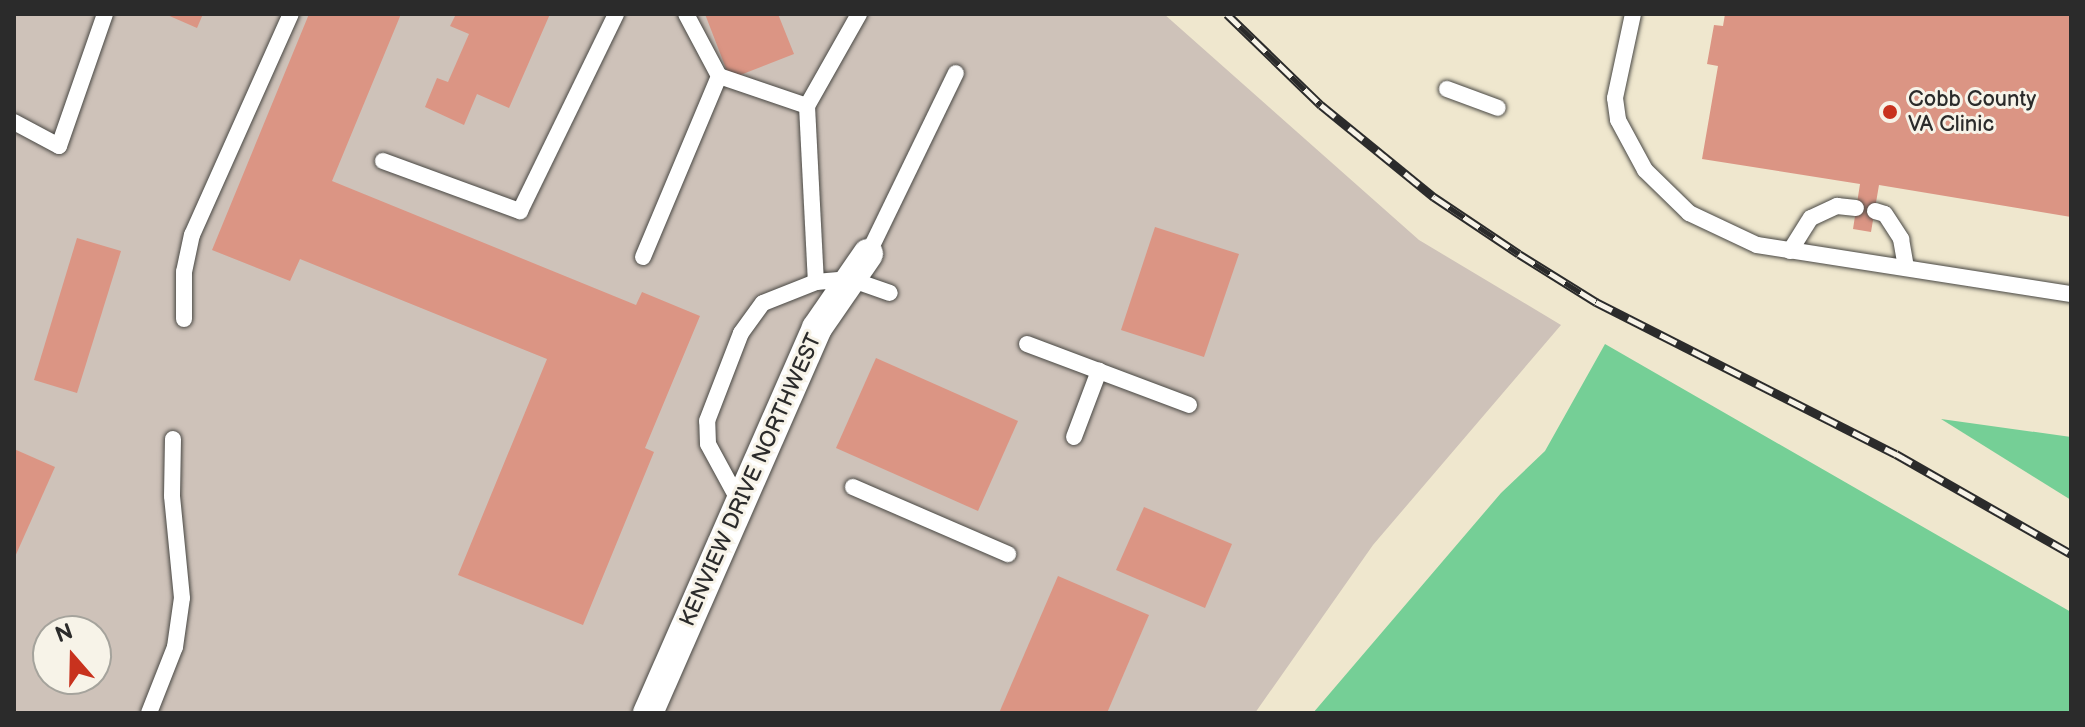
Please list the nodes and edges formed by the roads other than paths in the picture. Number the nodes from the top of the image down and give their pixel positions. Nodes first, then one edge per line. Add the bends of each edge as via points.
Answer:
1 (105, 14) edge
2 (291, 14) edge
3 (616, 14) edge
4 (686, 14) edge
5 (859, 14) edge
6 (1633, 14) edge
7 (956, 73) dead end
8 (719, 76) junction
9 (1447, 89) dead end
10 (807, 106) junction
11 (1498, 108) dead end
12 (14, 122) edge
13 (383, 161) dead end
14 (1856, 208) dead end
15 (1875, 211) dead end
16 (1790, 251) junction
17 (868, 254) joint
18 (643, 257) dead end
19 (1906, 266) junction
20 (850, 279) junction
21 (816, 282) junction
22 (890, 293) dead end
23 (2071, 294) edge
24 (184, 319) dead end
25 (1027, 344) dead end
26 (1099, 371) junction
27 (1189, 405) dead end
28 (1074, 437) dead end
29 (173, 439) dead end
30 (853, 487) dead end
31 (740, 503) junction
32 (1008, 554) dead end
33 (655, 711) edge
34 (149, 713) edge

1 - 12 lane via 59,146
2 - 24 lane via 192,235 184,272
3 - 13 lane via 520,211
4 - 8 lane
5 - 10 lane
6 - 16 lane via 1615,98 1618,120 1645,170 1689,213 1757,245
7 - 17 lane
8 - 10 lane
8 - 18 lane
9 - 11 lane
10 - 21 lane
14 - 16 lane via 1837,206 1811,218
15 - 19 lane via 1885,214 1901,239
16 - 19 lane
17 - 20 street, KENVIEW DRIVE NORTHWEST
19 - 23 lane
20 - 21 lane
20 - 22 lane
20 - 31 street, KENVIEW DRIVE NORTHWEST via 817,328
21 - 31 lane via 763,303 741,333 707,421 708,444
25 - 26 lane
26 - 27 lane
26 - 28 lane
29 - 34 lane via 171,482 182,598 175,647
30 - 32 lane
31 - 33 street, KENVIEW DRIVE NORTHWEST

